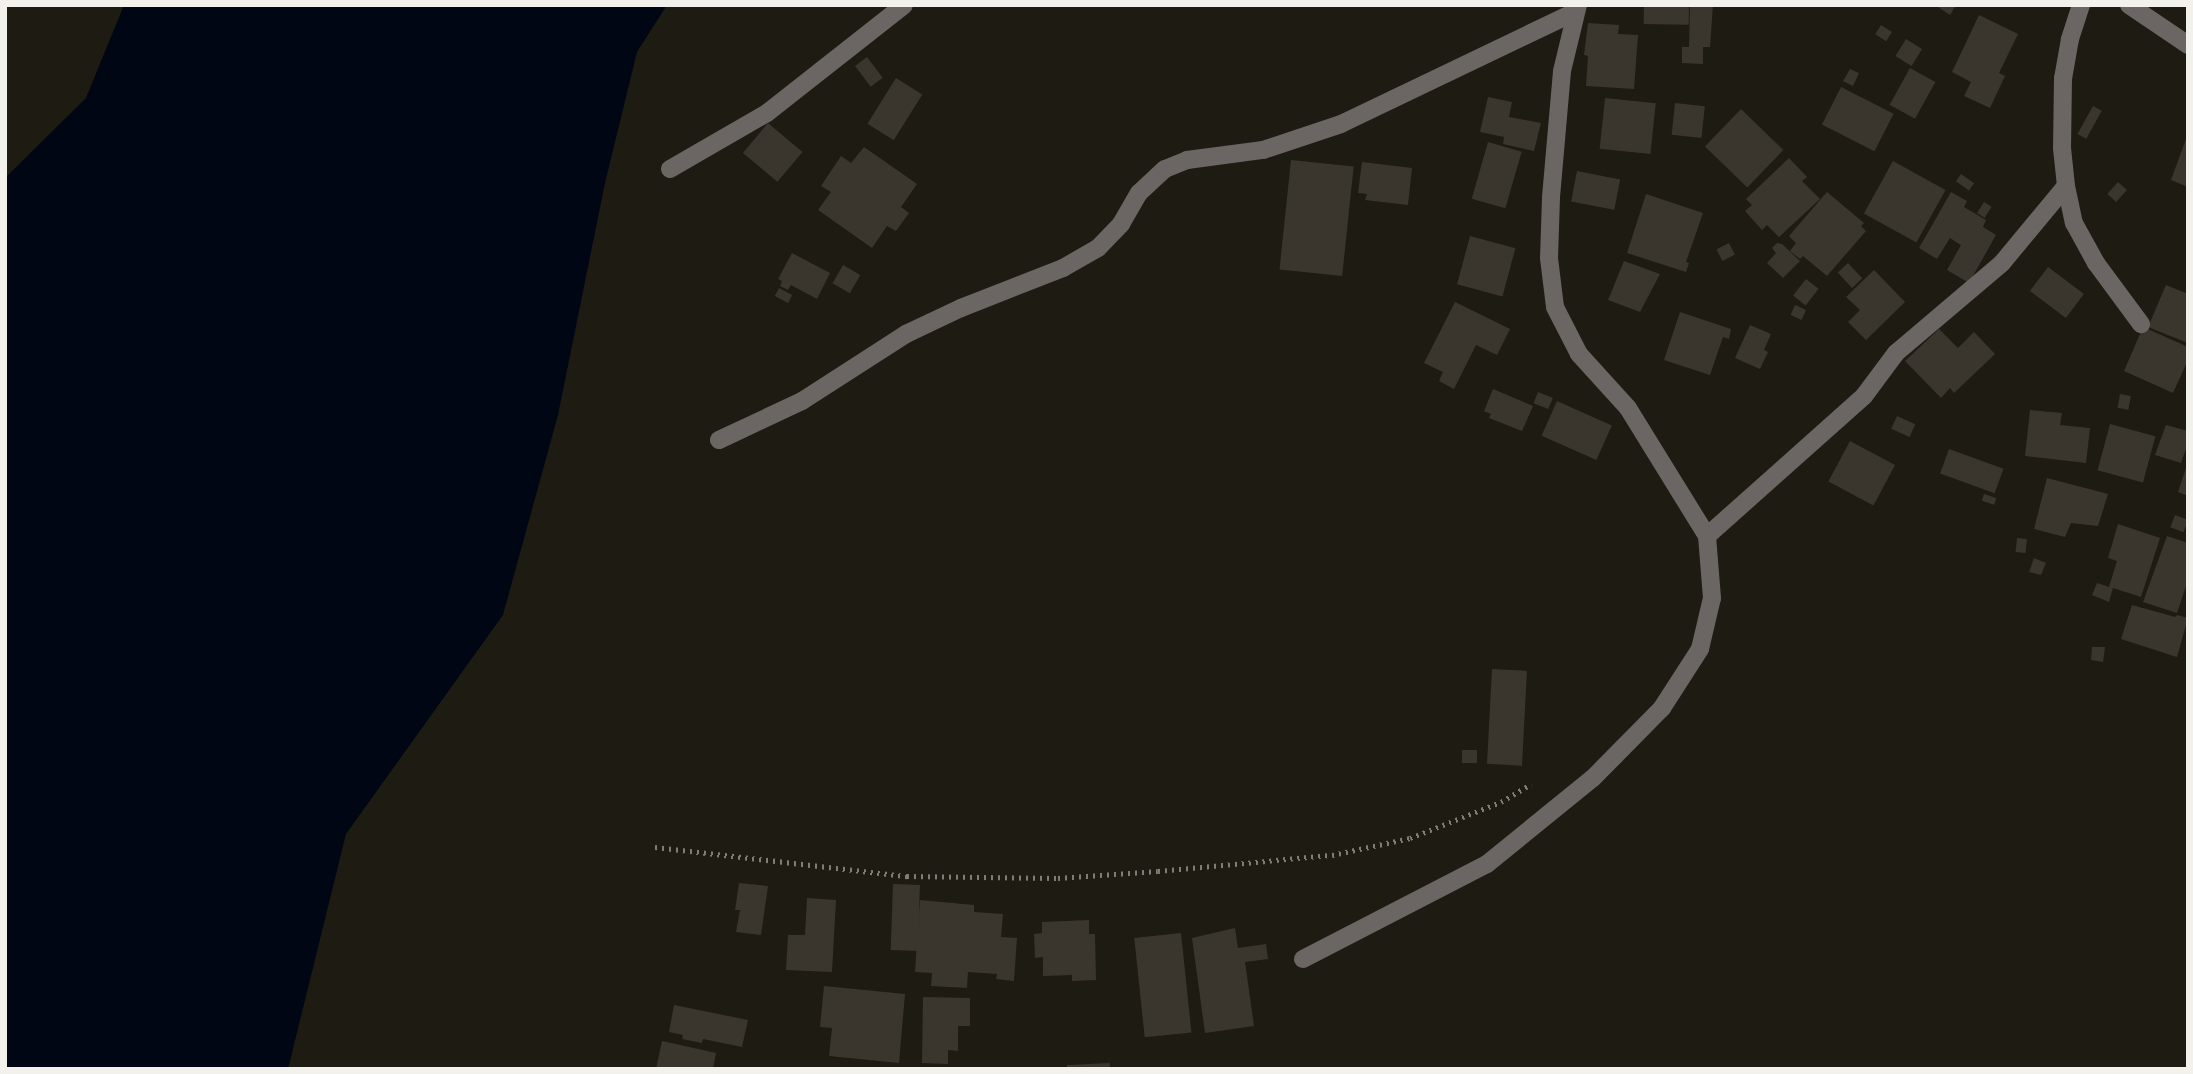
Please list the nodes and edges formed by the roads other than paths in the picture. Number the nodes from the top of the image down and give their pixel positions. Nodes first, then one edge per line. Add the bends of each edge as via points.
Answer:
1 (904, 5) edge
2 (2081, 5) edge
3 (2129, 5) edge
4 (1577, 9) edge
5 (2188, 45) edge
6 (670, 169) dead end
7 (2066, 186) junction
8 (2141, 324) dead end
9 (719, 440) dead end
10 (1707, 536) junction
11 (1303, 959) dead end

1 - 6 street via 767,113
2 - 7 street via 2063,78
3 - 5 street
4 - 9 street via 1341,124 1263,150 1187,160 1165,169 1139,193 1121,224 1098,248 1063,268 906,334 802,401
4 - 10 street via 1562,71 1551,197 1549,258 1555,307 1579,354 1628,408
7 - 8 street via 2074,223 2090,253
7 - 10 street via 2002,263 1896,353 1864,396
10 - 11 street via 1713,597 1700,649 1662,708 1593,778 1487,864

